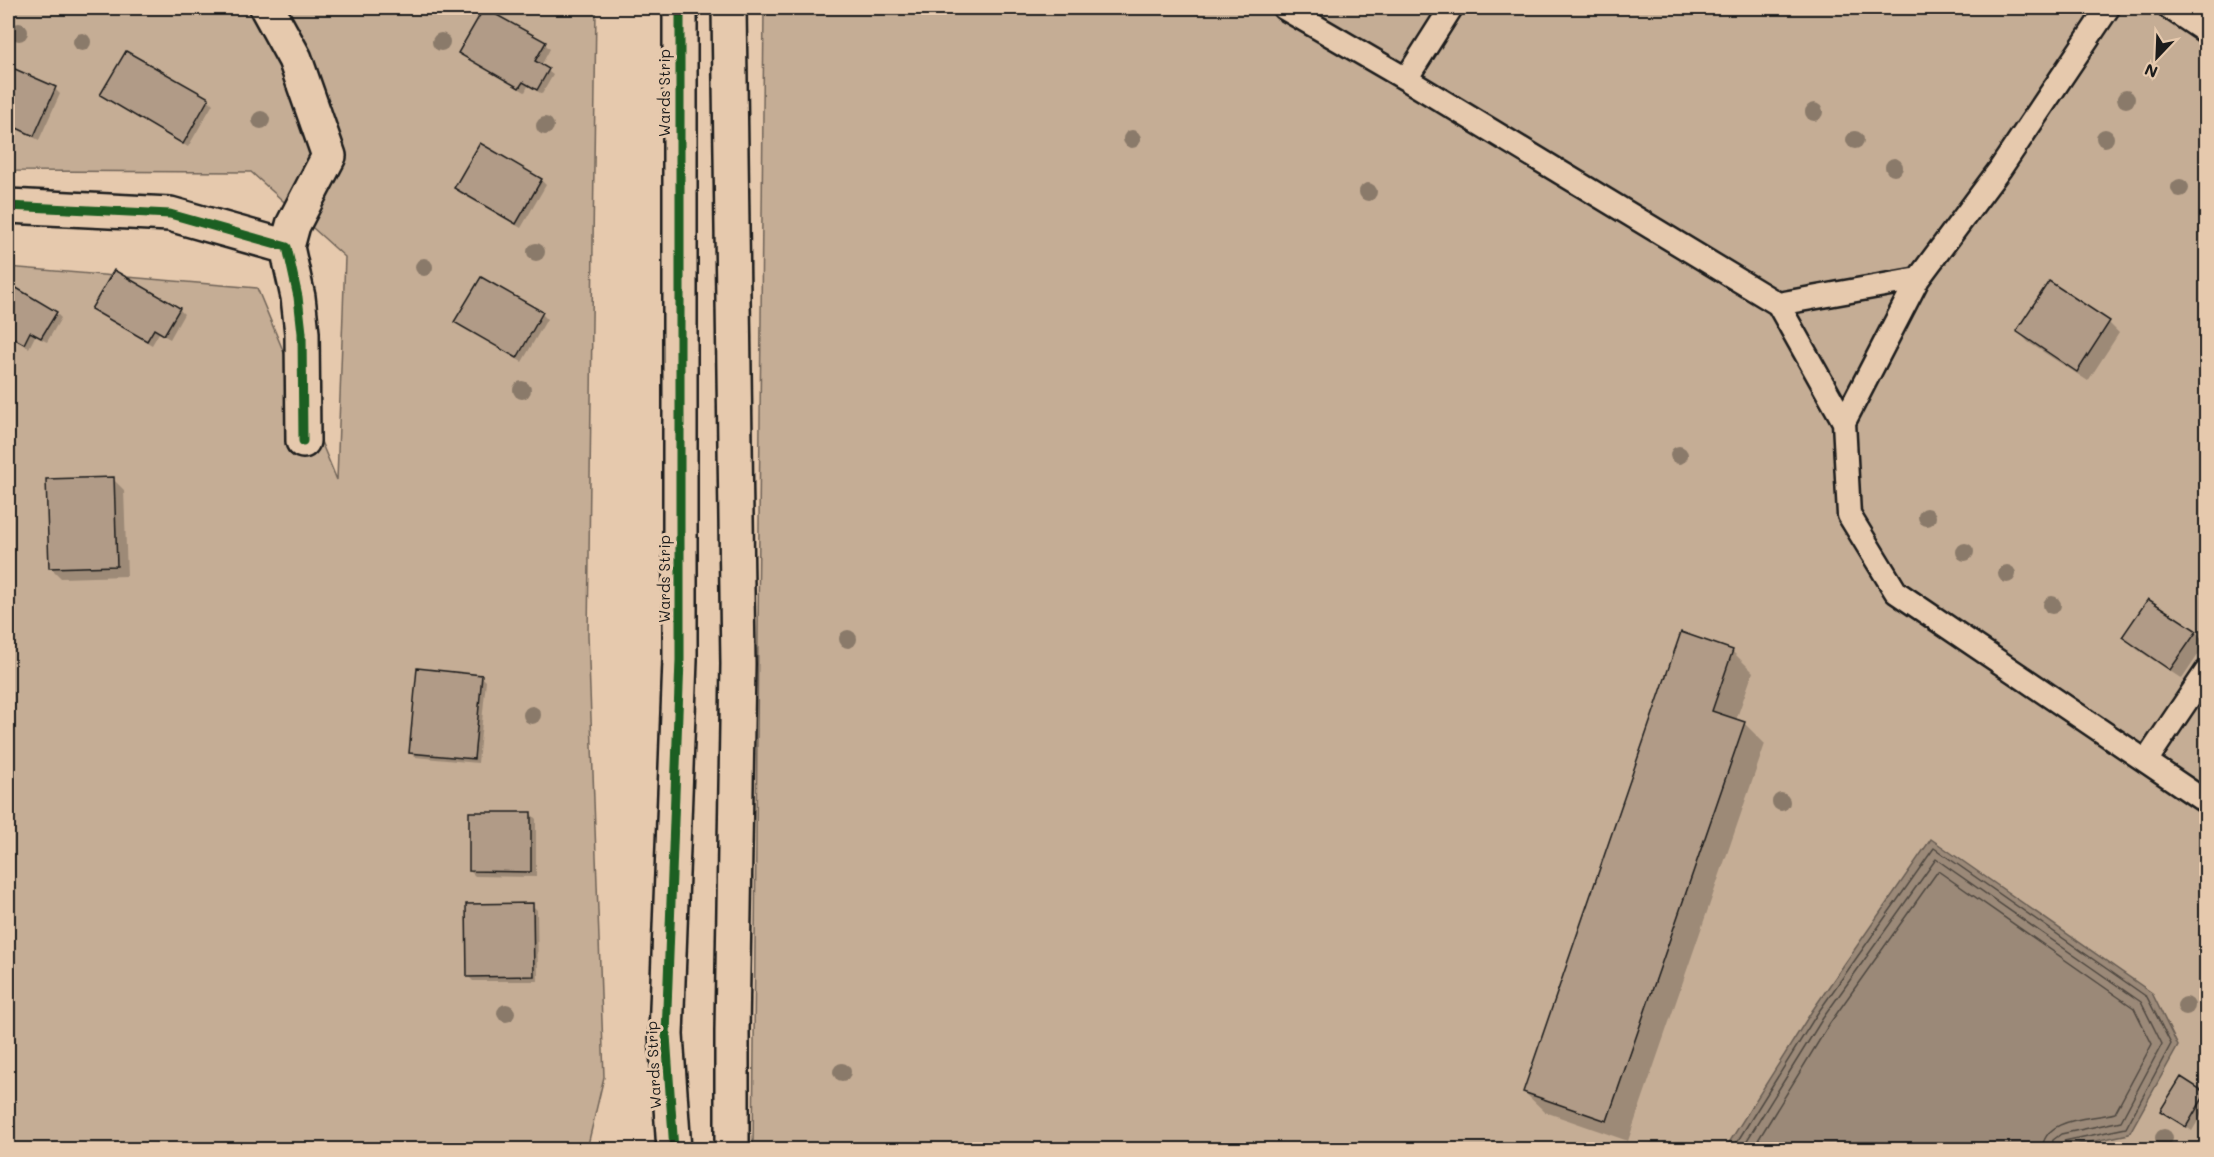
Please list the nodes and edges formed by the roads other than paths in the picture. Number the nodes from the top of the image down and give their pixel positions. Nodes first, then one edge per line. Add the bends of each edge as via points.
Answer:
1 (267, 8) edge
2 (680, 8) edge
3 (729, 8) edge
4 (1284, 8) edge
5 (1451, 8) edge
6 (2108, 8) edge
7 (2170, 8) edge
8 (2206, 32) edge
9 (1406, 79) junction
10 (8, 206) edge
11 (287, 247) junction
12 (1917, 279) junction
13 (1778, 304) junction
14 (1844, 422) junction
15 (303, 441) dead end
16 (2206, 672) edge
17 (2146, 761) junction
18 (2206, 802) edge
19 (674, 1149) edge
20 (732, 1149) edge

1 - 11 street via 295,58 330,156 293,225
2 - 19 street, Wards Strip via 680,660 666,1035
3 - 20 street via 738,664
4 - 9 lane
5 - 9 lane
6 - 12 lane via 2000,169
7 - 8 lane
9 - 13 lane
10 - 11 street via 170,214
11 - 15 street via 301,324
12 - 13 lane
12 - 14 lane
13 - 14 lane
14 - 17 lane via 1849,515 1896,592
16 - 17 lane
17 - 18 lane

